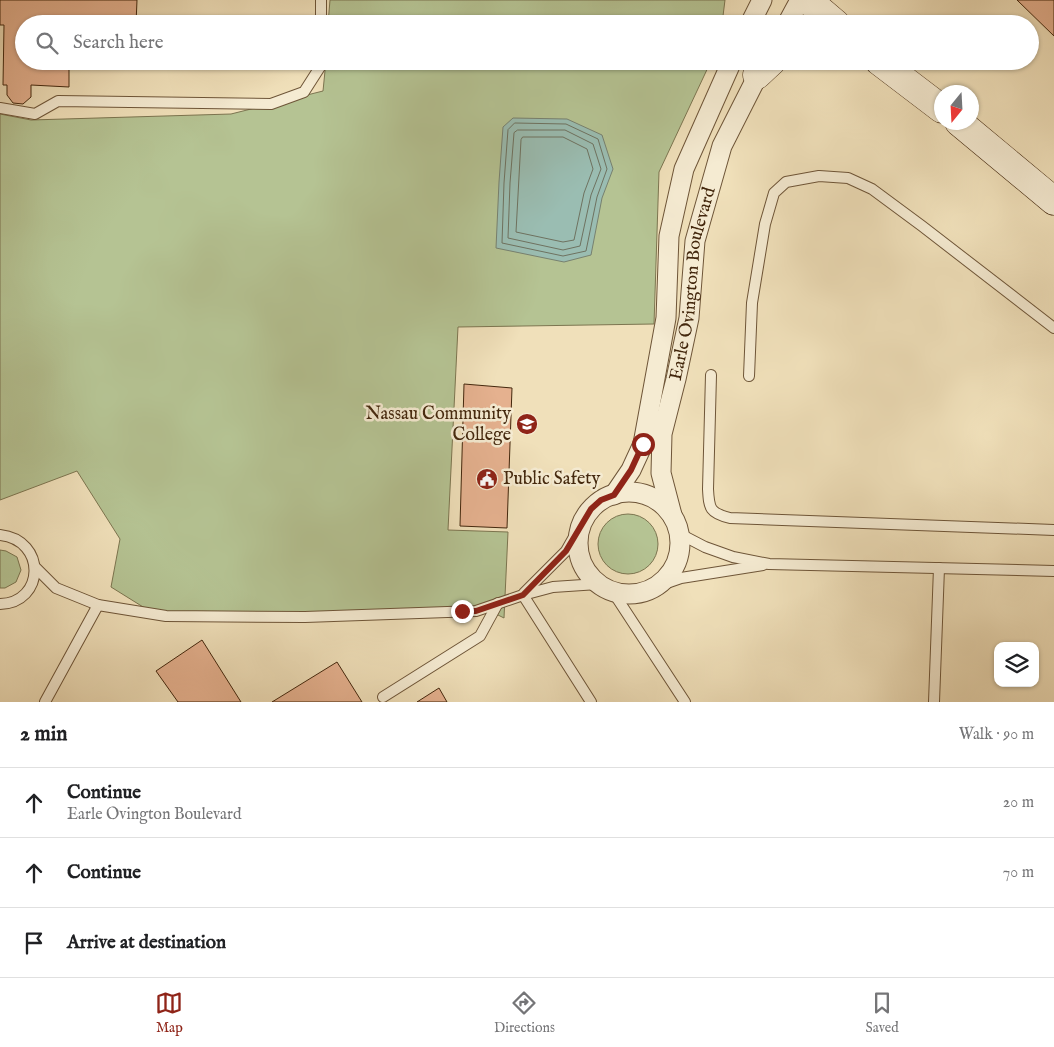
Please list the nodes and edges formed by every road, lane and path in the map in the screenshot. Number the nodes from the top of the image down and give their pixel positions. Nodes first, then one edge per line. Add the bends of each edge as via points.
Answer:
1 (321, 0) edge
2 (762, 0) edge
3 (800, 0) edge
4 (808, 0) edge
5 (321, 15) edge
6 (754, 15) edge
7 (792, 15) edge
8 (826, 15) edge
9 (318, 70) edge
10 (728, 70) edge
11 (763, 70) edge
12 (891, 70) edge
13 (934, 103) edge
14 (0, 108) edge
15 (969, 130) edge
16 (1054, 201) edge
17 (1054, 328) edge
18 (660, 354) junction
19 (681, 354) junction
20 (711, 375) dead end
21 (750, 376) dead end
22 (614, 495) junction
23 (672, 515) junction
24 (583, 521) junction
25 (1054, 530) edge
26 (680, 534) junction
27 (0, 536) edge
28 (768, 564) junction
29 (35, 567) junction
30 (939, 568) junction
31 (1054, 571) edge
32 (658, 586) junction
33 (606, 588) junction
34 (523, 595) junction
35 (498, 603) junction
36 (2, 605) edge
37 (98, 605) junction
38 (383, 697) dead end
39 (46, 702) edge
40 (591, 702) edge
41 (685, 702) edge
42 (934, 702) edge

1 - 5 lane
2 - 6 street
3 - 7 street
4 - 8 street
9 - 14 lane via 304,92 271,104 58,100 35,114
10 - 18 street, Earle Ovington Boulevard via 684,169 669,236 666,318
11 - 19 street, Earle Ovington Boulevard via 722,146 695,241 689,318
12 - 13 street
15 - 16 street
17 - 21 lane via 872,189 848,178 819,176 786,182 774,193 765,224 752,303
18 - 19 lane
18 - 22 street, Earle Ovington Boulevard via 643,444
19 - 23 street, Earle Ovington Boulevard via 662,434 661,473
20 - 25 lane via 708,490 709,506 716,515
22 - 23 street via 630,492 646,495
22 - 24 street via 601,500
23 - 26 street
24 - 33 street via 578,537 580,555 586,571
24 - 34 lane via 566,551
26 - 28 lane via 734,558
26 - 32 street via 676,563
27 - 29 lane via 9,536 24,545 34,559
28 - 30 lane
28 - 32 lane via 681,578
29 - 36 lane via 33,582 27,592
29 - 37 lane via 56,588
30 - 31 lane
30 - 42 lane
32 - 33 street via 629,594
33 - 34 lane via 553,587
33 - 41 lane
34 - 35 lane
34 - 40 lane
35 - 37 lane via 476,611 305,617 166,616
35 - 38 lane via 480,636
37 - 39 lane

